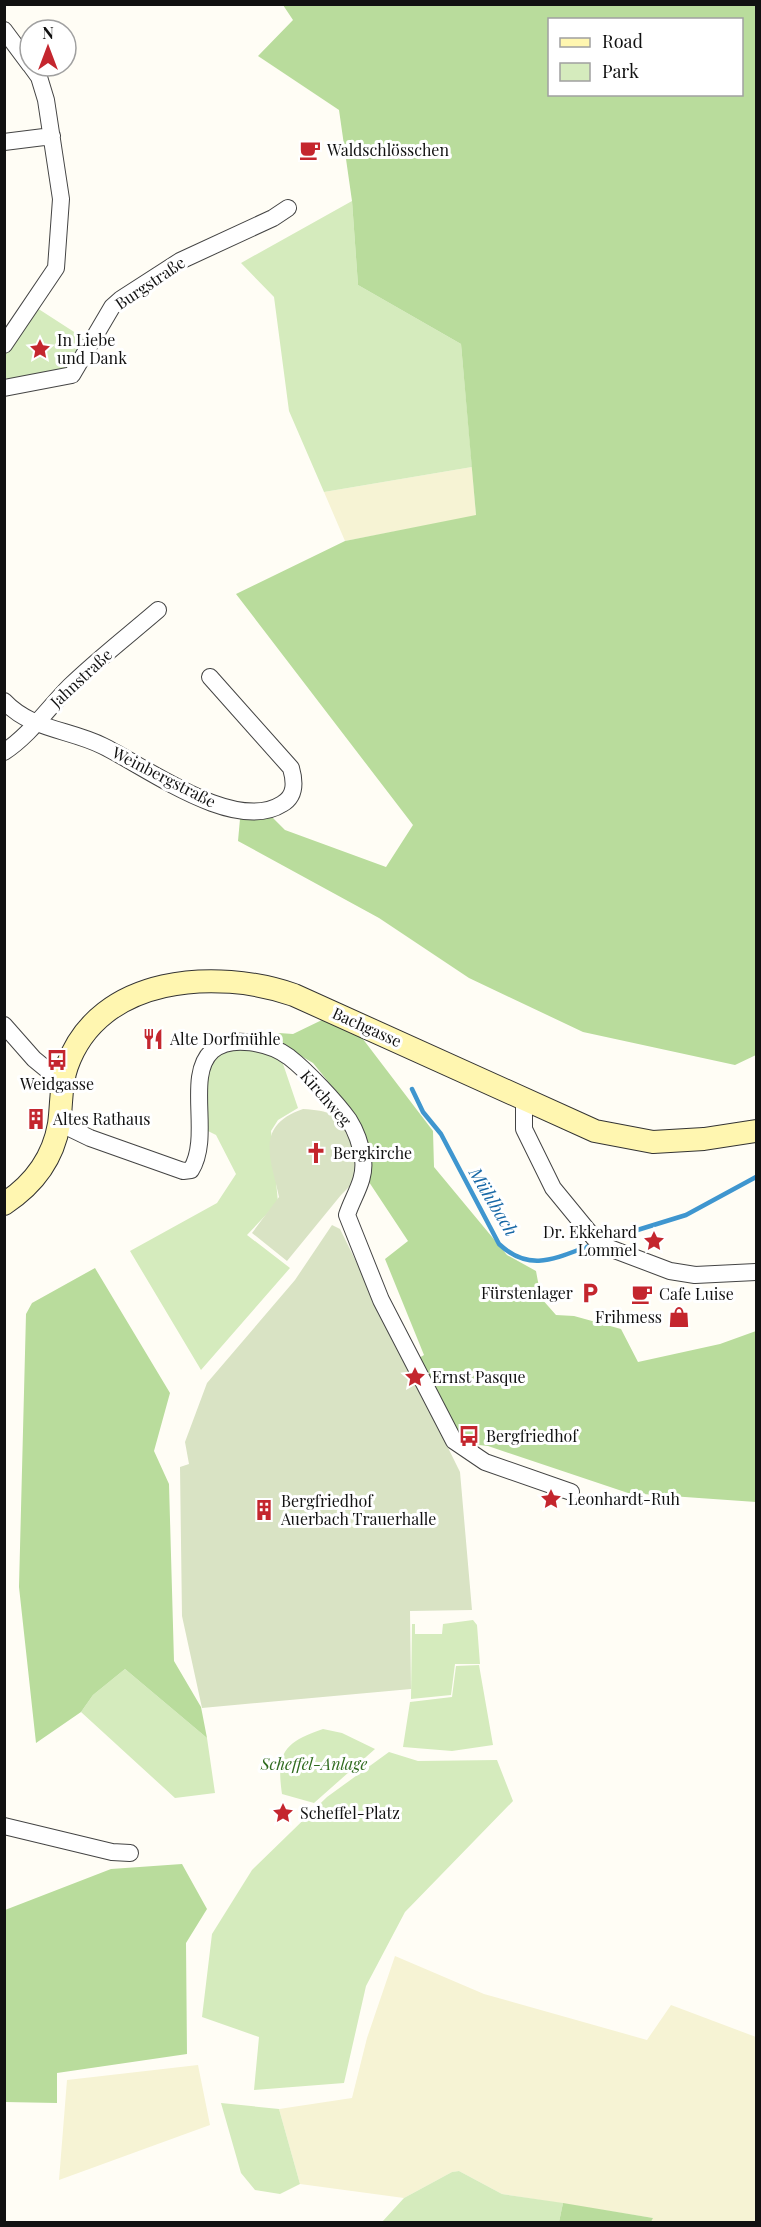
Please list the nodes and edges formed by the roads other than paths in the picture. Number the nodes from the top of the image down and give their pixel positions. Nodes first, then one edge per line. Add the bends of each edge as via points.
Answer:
1 (4, 30) edge
2 (18, 49) edge
3 (39, 78) edge
4 (52, 136) junction
5 (4, 142) edge
6 (288, 208) dead end
7 (4, 345) edge
8 (4, 388) edge
9 (158, 609) dead end
10 (210, 677) dead end
11 (4, 701) edge
12 (34, 723) junction
13 (4, 752) edge
14 (4, 1025) edge
15 (62, 1082) junction
16 (524, 1100) junction
17 (59, 1124) junction
18 (756, 1131) edge
19 (4, 1204) edge
20 (756, 1272) edge
21 (572, 1492) dead end
22 (4, 1826) edge
23 (130, 1853) dead end

1 - 2 street
3 - 4 street
4 - 5 street
4 - 7 street via 61,199 56,268
6 - 8 street, Burgstraße via 180,261 126,296 112,307 72,375
9 - 12 street, Jahnstraße
10 - 12 street, Weinbergstraße via 291,768 292,793 276,808 249,812 223,808 101,744
11 - 12 street
12 - 13 street via 22,740
14 - 15 street via 34,1059
15 - 16 main road, Bachgasse via 81,1036 113,1006 167,986 201,980 239,980 294,994
15 - 17 main road, Bachgasse
16 - 18 main road, Bachgasse via 595,1131 653,1142
16 - 20 street via 524,1129 553,1188 599,1242 670,1271 694,1275
17 - 19 main road, Bachgasse via 42,1170
17 - 21 street, Kirchweg via 183,1171 191,1170 197,1161 201,1133 200,1081 206,1057 234,1042 250,1042 288,1056 349,1120 358,1140 363,1161 361,1183 347,1215 394,1328 454,1441 485,1462
22 - 23 street

